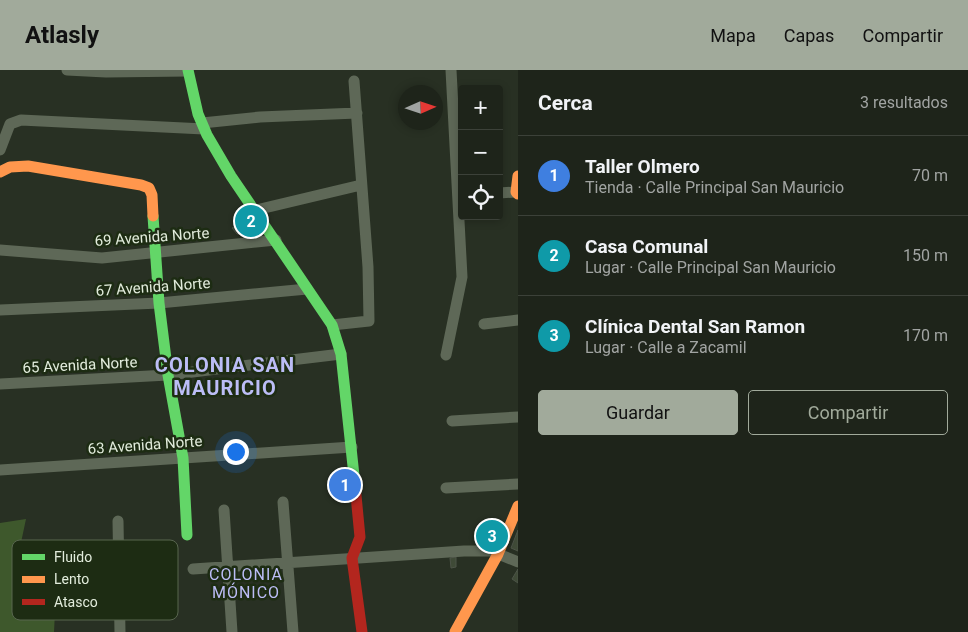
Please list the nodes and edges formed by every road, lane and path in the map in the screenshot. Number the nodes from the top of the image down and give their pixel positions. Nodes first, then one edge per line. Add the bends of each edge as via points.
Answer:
1 (67, 70) edge
2 (188, 70) edge
3 (451, 70) edge
4 (354, 81) dead end
5 (357, 113) junction
6 (203, 126) junction
7 (0, 150) edge
8 (0, 172) edge
9 (518, 176) edge
10 (458, 181) edge
11 (361, 185) junction
12 (503, 193) edge
13 (517, 193) edge
14 (256, 210) junction
15 (460, 220) edge
16 (276, 240) junction
17 (0, 250) edge
18 (155, 254) junction
19 (307, 290) junction
20 (159, 303) junction
21 (0, 310) edge
22 (518, 320) edge
23 (484, 324) dead end
24 (332, 325) junction
25 (341, 354) junction
26 (446, 355) dead end
27 (168, 375) junction
28 (0, 384) edge
29 (518, 417) edge
30 (452, 422) dead end
31 (352, 447) junction
32 (183, 458) junction
33 (0, 470) edge
34 (518, 484) edge
35 (446, 488) dead end
36 (283, 502) dead end
37 (518, 506) edge
38 (224, 510) dead end
39 (118, 521) dead end
40 (187, 535) dead end
41 (118, 540) edge
42 (498, 554) junction
43 (352, 558) junction
44 (518, 562) edge
45 (286, 563) junction
46 (228, 568) junction
47 (193, 569) dead end
48 (232, 632) edge
49 (293, 632) edge
50 (362, 632) edge
51 (455, 632) edge

1 - 2 street
2 - 6 street
3 - 10 street
4 - 5 street
5 - 6 street via 260,117
5 - 11 street
6 - 7 street via 21,120 10,124
6 - 14 street via 231,176
8 - 18 street via 10,167 28,166 149,188
9 - 13 street
11 - 14 street
11 - 24 street via 369,321
12 - 13 street
14 - 16 street
15 - 26 street via 462,278
16 - 18 street, 69 Avenida Norte
16 - 19 street
17 - 18 street, 69 Avenida Norte via 102,258
18 - 20 street
19 - 20 street, 67 Avenida Norte
19 - 24 street
20 - 21 street, 67 Avenida Norte
20 - 27 street
22 - 23 street
24 - 25 street
25 - 27 street, 65 Avenida Norte
25 - 31 street
27 - 28 street, 65 Avenida Norte
27 - 32 street
29 - 30 street
31 - 32 street, 63 Avenida Norte
31 - 43 street via 360,537
32 - 33 street, 63 Avenida Norte
32 - 40 street
34 - 35 street
36 - 45 street
37 - 42 street
38 - 46 street
39 - 41 street
42 - 43 street via 464,551
42 - 44 street
42 - 51 street
43 - 45 street
43 - 50 street
45 - 46 street
45 - 49 street
46 - 47 street
46 - 48 street

